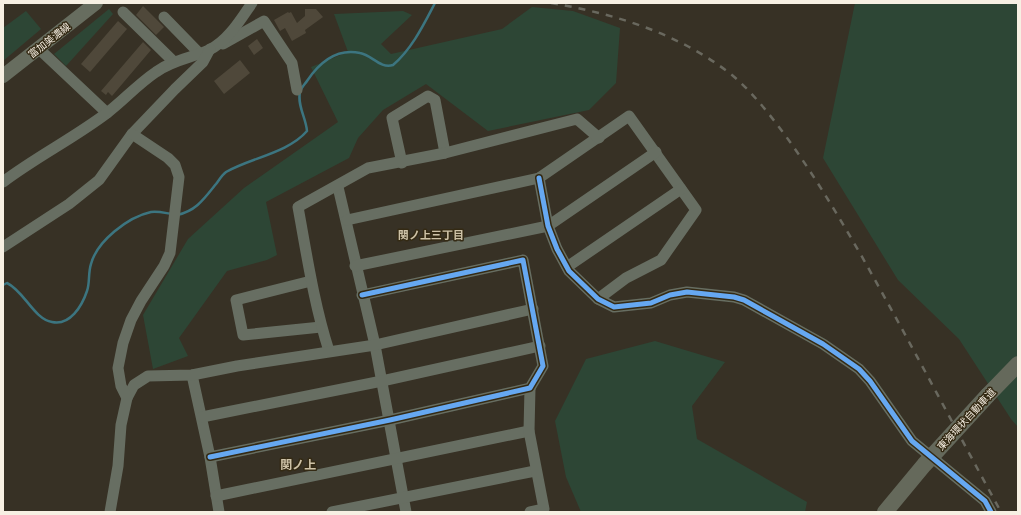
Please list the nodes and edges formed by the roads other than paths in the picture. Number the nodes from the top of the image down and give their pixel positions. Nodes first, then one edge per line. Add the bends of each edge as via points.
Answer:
1 (96, 3) edge
2 (252, 3) edge
3 (123, 12) dead end
4 (164, 17) dead end
5 (213, 47) junction
6 (38, 48) junction
7 (199, 53) junction
8 (174, 62) junction
9 (3, 76) edge
10 (298, 90) dead end
11 (107, 113) junction
12 (132, 134) junction
13 (599, 138) junction
14 (656, 152) junction
15 (445, 153) junction
16 (402, 162) junction
17 (539, 178) junction
18 (3, 182) edge
19 (338, 187) junction
20 (681, 189) junction
21 (347, 220) junction
22 (548, 226) junction
23 (3, 247) edge
24 (355, 266) junction
25 (567, 267) junction
26 (311, 281) junction
27 (362, 295) junction
28 (598, 299) junction
29 (533, 309) junction
30 (321, 327) junction
31 (375, 345) junction
32 (540, 346) junction
33 (329, 351) junction
34 (1018, 364) edge
35 (192, 374) junction
36 (382, 381) junction
37 (530, 388) junction
38 (127, 398) junction
39 (202, 417) junction
40 (390, 420) junction
41 (529, 431) junction
42 (210, 457) junction
43 (396, 458) junction
44 (535, 471) junction
45 (216, 496) junction
46 (404, 498) junction
47 (548, 511) edge
48 (110, 512) edge
49 (219, 512) edge
50 (332, 512) edge
51 (406, 512) edge
52 (530, 512) edge
53 (885, 512) edge
54 (991, 512) edge

1 - 6 main road, 富加美濃線
2 - 5 street via 240,21
3 - 8 street
4 - 7 street
5 - 7 street
5 - 10 street via 225,43 264,20 292,64
5 - 12 street via 203,62
6 - 9 main road, 富加美濃線
6 - 11 street
7 - 8 street
8 - 11 street via 155,72
11 - 18 street
12 - 23 street via 99,180 69,204
12 - 38 street via 175,165 179,177 170,253 131,320 123,343 118,368 121,386
13 - 14 street via 629,116
13 - 15 street via 577,119
13 - 17 street
14 - 20 street
14 - 22 street
15 - 16 street
15 - 16 street via 435,100 428,96 392,118
16 - 19 street via 368,168
17 - 21 street
17 - 22 street
19 - 21 street
19 - 26 street via 298,208
20 - 25 street
20 - 28 street via 696,210 660,260 626,278
21 - 24 street
22 - 24 street
22 - 25 street
24 - 27 street
25 - 28 street
26 - 30 street
26 - 30 street via 236,300 243,335
27 - 29 street via 523,260
27 - 31 street
28 - 54 street via 614,307 651,303 670,295 687,292 744,300 822,344 859,369 912,441 985,501
29 - 31 street
29 - 32 street
30 - 33 street
31 - 33 street
31 - 36 street
32 - 36 street
32 - 37 street via 544,366
33 - 35 street
34 - 53 highway, 東海環状自動車道, bridge via 924,465
35 - 38 street via 148,376 134,385
35 - 39 street
36 - 39 street
36 - 40 street
37 - 40 street
37 - 41 street
38 - 48 street
39 - 42 street
40 - 42 street
40 - 43 street
41 - 43 street
41 - 44 street
42 - 45 street
43 - 45 street
43 - 46 street
44 - 46 street
44 - 47 street
45 - 49 street
46 - 50 street
46 - 51 street
47 - 52 street

